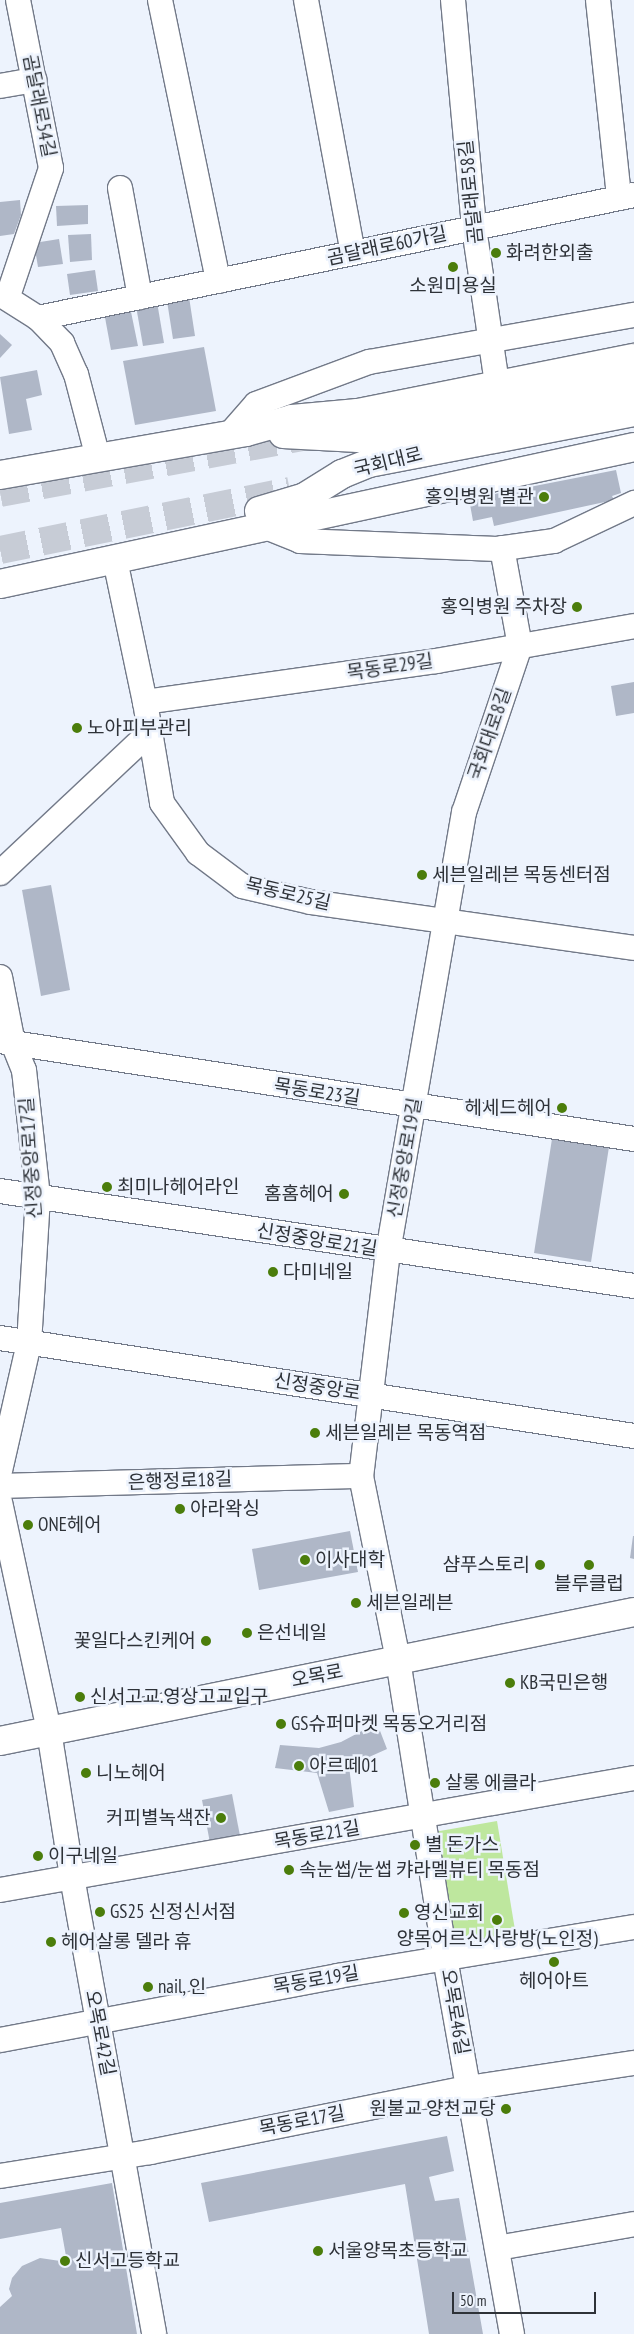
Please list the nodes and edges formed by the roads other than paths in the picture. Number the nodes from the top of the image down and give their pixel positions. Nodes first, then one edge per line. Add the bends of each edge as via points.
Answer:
1 (18, 0) edge
2 (160, 0) edge
3 (306, 0) edge
4 (453, 0) edge
5 (598, 0) edge
6 (34, 80) junction
7 (0, 86) edge
8 (120, 188) dead end
9 (626, 197) edge
10 (474, 228) junction
11 (353, 253) junction
12 (218, 281) junction
13 (4, 295) edge
14 (140, 297) junction
15 (634, 315) edge
16 (38, 318) junction
17 (491, 339) junction
18 (634, 358) edge
19 (497, 384) junction
20 (634, 385) edge
21 (634, 412) edge
22 (237, 433) junction
23 (634, 447) edge
24 (98, 458) junction
25 (0, 475) edge
26 (634, 503) edge
27 (266, 526) junction
28 (502, 548) junction
29 (120, 559) junction
30 (0, 584) edge
31 (634, 626) edge
32 (520, 646) junction
33 (145, 702) junction
34 (150, 732) junction
35 (0, 873) edge
36 (446, 921) junction
37 (634, 948) edge
38 (0, 976) edge
39 (6, 1042) edge
40 (415, 1108) junction
41 (634, 1139) edge
42 (0, 1191) edge
43 (38, 1197) junction
44 (388, 1251) junction
45 (634, 1286) edge
46 (0, 1338) edge
47 (29, 1343) junction
48 (373, 1396) junction
49 (634, 1436) edge
50 (0, 1471) edge
51 (361, 1476) junction
52 (0, 1486) edge
53 (0, 1502) edge
54 (6, 1561) edge
55 (634, 1612) edge
56 (398, 1660) junction
57 (50, 1731) junction
58 (0, 1741) edge
59 (634, 1778) edge
60 (423, 1817) junction
61 (72, 1877) junction
62 (0, 1890) edge
63 (634, 1926) edge
64 (445, 1958) junction
65 (98, 2022) junction
66 (0, 2040) edge
67 (634, 2063) edge
68 (468, 2088) junction
69 (124, 2156) junction
70 (0, 2176) edge
71 (634, 2224) edge
72 (497, 2248) junction
73 (154, 2334) edge
74 (512, 2334) edge

1 - 6 street, 곰달래로54길
2 - 12 street
3 - 11 street
4 - 10 street, 곰달래로58길
5 - 9 street
6 - 7 street
6 - 13 street, 곰달래로54길 via 51,168
8 - 14 street
9 - 10 street, 곰달래로60가길
10 - 11 street, 곰달래로60가길
10 - 17 street, 곰달래로58길
11 - 12 street, 곰달래로60가길
12 - 14 street, 곰달래로60가길
13 - 16 street
14 - 16 street, 곰달래로60가길
15 - 17 street
16 - 24 street via 62,342 76,374
17 - 19 street, 곰달래로58길
17 - 22 street via 369,362 256,404
18 - 19 main road
19 - 22 main road via 358,413 292,419
20 - 22 main road, 국회대로 via 358,438
21 - 29 main road, 국회대로 via 369,464 342,474 305,497 279,507 193,526
22 - 24 main road
23 - 27 main road
24 - 25 main road
26 - 28 street via 554,541
27 - 28 street via 300,541
27 - 29 main road
28 - 32 street, 국회대로8길
29 - 30 main road
29 - 33 street, 목동로25길
31 - 32 street, 목동로29길
32 - 33 street, 목동로29길
32 - 36 street, 국회대로8길 via 464,812
33 - 34 street, 목동로25길
34 - 35 street
34 - 36 street, 목동로25길 via 162,803 198,853 242,886 311,902
36 - 37 street, 목동로25길
36 - 40 street, 신정중앙로19길
38 - 39 street, 신정중앙로17길
39 - 40 street, 목동로23길
39 - 43 street, 신정중앙로17길 via 24,1070
40 - 41 street, 목동로23길
40 - 44 street, 신정중앙로19길
42 - 43 street, 신정중앙로21길
43 - 44 street, 신정중앙로21길
43 - 47 street, 신정중앙로17길
44 - 45 street, 신정중앙로21길
44 - 48 street, 신정중앙로19길
46 - 47 street, 신정중앙로
47 - 48 street, 신정중앙로
47 - 50 street, 신정중앙로17길
48 - 49 street, 신정중앙로
48 - 51 street, 신정중앙로19길
51 - 52 street, 은행정로18길
51 - 56 street, 오목로46길
53 - 54 street, 오목로42길
54 - 57 street, 오목로42길
55 - 56 main road, 오목로
56 - 57 main road, 오목로
56 - 60 street, 오목로46길
57 - 58 main road, 오목로
57 - 61 street, 오목로42길
59 - 60 street, 목동로21길
60 - 61 street, 목동로21길
60 - 64 street, 오목로46길
61 - 62 street, 목동로21길
61 - 65 street, 오목로42길
63 - 64 street, 목동로19길
64 - 65 street, 목동로19길
64 - 68 street, 오목로46길
65 - 66 street, 목동로19길
65 - 69 street, 오목로42길
67 - 68 street, 목동로17길
68 - 69 street, 목동로17길
68 - 72 street, 오목로46길
69 - 70 street, 목동로17길
69 - 73 street, 오목로42길
71 - 72 street
72 - 74 street, 오목로46길

